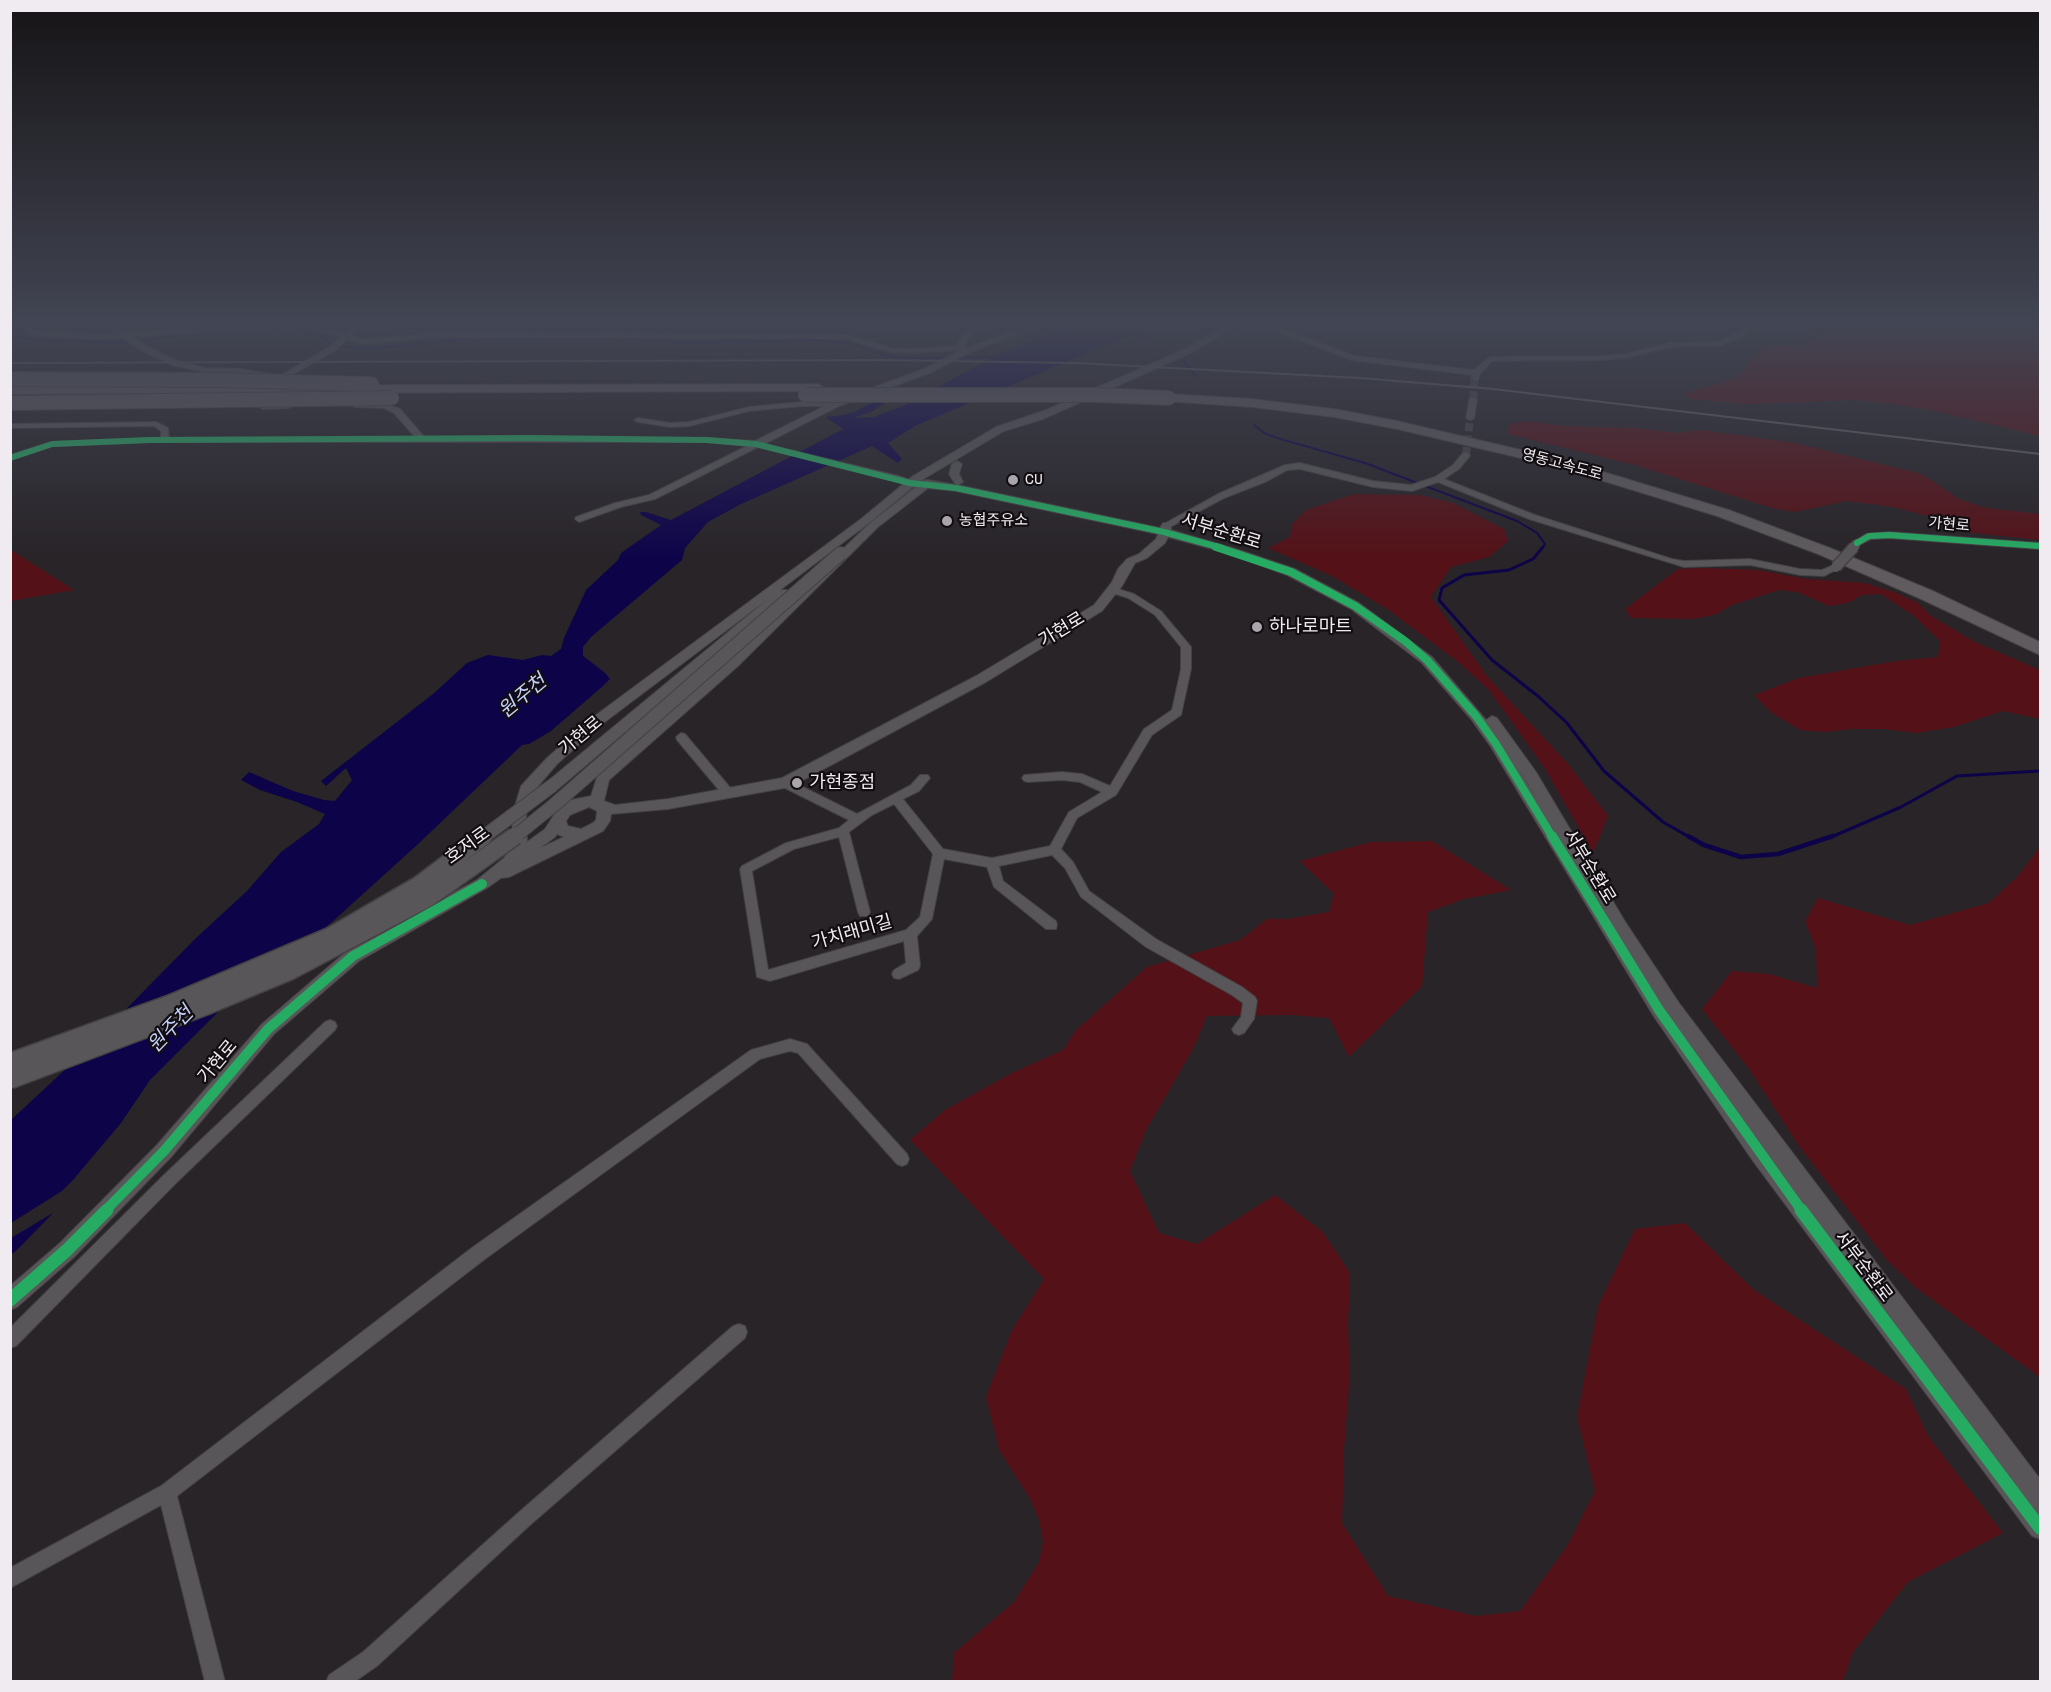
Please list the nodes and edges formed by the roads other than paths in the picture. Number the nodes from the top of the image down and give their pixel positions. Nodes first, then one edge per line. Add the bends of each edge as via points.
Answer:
1 (89, 402) edge
2 (263, 402) edge
3 (842, 402) edge
4 (1071, 402) edge
5 (1242, 402) edge
6 (1297, 402) edge
7 (1473, 402) tunnel mouth
8 (10, 403) edge
9 (836, 404) junction
10 (1046, 413) junction
11 (1470, 418) tunnel mouth
12 (638, 420) dead end
13 (10, 426) edge
14 (421, 438) junction
15 (165, 440) junction
16 (756, 444) junction
17 (1466, 455) tunnel mouth
18 (10, 458) edge
19 (957, 464) junction
20 (1435, 480) junction
21 (921, 481) junction
22 (957, 485) junction
23 (910, 497) junction
24 (579, 519) dead end
25 (870, 523) junction
26 (1166, 528) junction
27 (2040, 546) edge
28 (841, 548) junction
29 (1112, 590) junction
30 (2040, 641) edge
31 (2040, 649) edge
32 (681, 737) dead end
33 (924, 778) dead end
34 (1028, 778) dead end
35 (785, 783) junction
36 (1112, 792) junction
37 (728, 793) junction
38 (896, 799) junction
39 (598, 804) junction
40 (668, 804) junction
41 (858, 820) junction
42 (559, 821) junction
43 (598, 827) junction
44 (843, 831) junction
45 (583, 834) junction
46 (1054, 850) junction
47 (939, 854) junction
48 (510, 862) junction
49 (992, 863) junction
50 (482, 884) junction
51 (864, 912) dead end
52 (1051, 925) dead end
53 (910, 934) junction
54 (899, 974) dead end
55 (330, 1026) dead end
56 (1239, 1029) dead end
57 (10, 1062) edge
58 (10, 1080) edge
59 (902, 1159) dead end
60 (10, 1300) edge
61 (739, 1332) dead end
62 (10, 1340) edge
63 (167, 1492) junction
64 (2040, 1497) edge
65 (2040, 1528) edge
66 (10, 1579) edge
67 (215, 1682) edge
68 (336, 1682) edge

1 - 8 highway, bridge
2 - 14 street via 263,407 385,406 398,411
3 - 9 street
4 - 10 street, 호저로
5 - 31 highway, 영동고속도로 via 1334,413 1417,430 1559,463 1713,510 1824,551
6 - 30 highway, 영동고속도로 via 1469,434 1609,470 1806,537 1920,584
7 - 11 street
9 - 12 street via 749,409 689,424
9 - 16 street
10 - 19 street, 호저로
10 - 21 street, 호저로 via 1000,429
13 - 15 street via 156,424 165,430
14 - 15 street
14 - 16 street via 707,440
15 - 18 street via 52,444
16 - 21 street
16 - 24 street via 652,497
17 - 20 street, 가현로 via 1456,467
19 - 21 street, 호저로
19 - 22 street
20 - 26 street, 가현로 via 1418,487 1373,484 1300,466 1285,468 1211,501
20 - 27 street, 가현로, bridge via 1532,517 1684,564 1750,562 1824,573 1869,536
21 - 22 street, 서부순환로
21 - 23 street, 호저로
21 - 25 street, 호저로
22 - 23 street
22 - 26 street, 서부순환로
23 - 25 street, 호저로
25 - 28 street, 호저로
26 - 29 street, 가현로 via 1161,541 1131,561
26 - 64 street, 서부순환로 via 1242,546 1325,582 1409,635 1453,674 1531,776 1618,924 1673,1008
26 - 65 street, 서부순환로 via 1291,572 1324,589 1405,641 1448,681 1496,744 1659,1010 1760,1155
28 - 39 street via 733,663 603,778
28 - 48 street, 가현로 via 597,722 552,761 526,790 519,816 520,842
28 - 57 street, 호저로, bridge via 553,785 419,885 332,936 170,1004
28 - 58 street, 호저로, bridge via 554,805 493,854 428,898 290,971
29 - 35 street, 가현로 via 1098,608 981,679
29 - 36 street via 1131,596 1158,613 1176,632 1186,647 1186,669 1177,712 1148,732
32 - 37 street
33 - 38 street, 가치래미길
34 - 36 street via 1082,778
35 - 37 street, 가현로
35 - 41 street
36 - 46 street via 1073,815
37 - 40 street, 가현로
38 - 41 street, 가치래미길
38 - 47 street
39 - 40 street via 615,810
39 - 42 street via 583,802 569,807
39 - 43 street via 605,816
40 - 43 street
41 - 44 street, 가치래미길
42 - 45 street via 562,830
42 - 48 street via 531,849
43 - 45 street
44 - 51 street
44 - 53 street, 가치래미길 via 790,846 746,869 762,973 770,976
45 - 50 street
46 - 49 street
46 - 56 street via 1085,894 1151,943 1250,1001 1247,1019
47 - 49 street
47 - 53 street, 가치래미길 via 926,919
48 - 50 street, 가현로
49 - 52 street via 998,884
50 - 60 street, 가현로 via 352,956 267,1029 164,1151 67,1250
53 - 54 street via 913,966
55 - 62 street
59 - 63 street via 802,1048 790,1045 756,1054 478,1253
61 - 68 street via 370,1659
63 - 66 street
63 - 67 street

